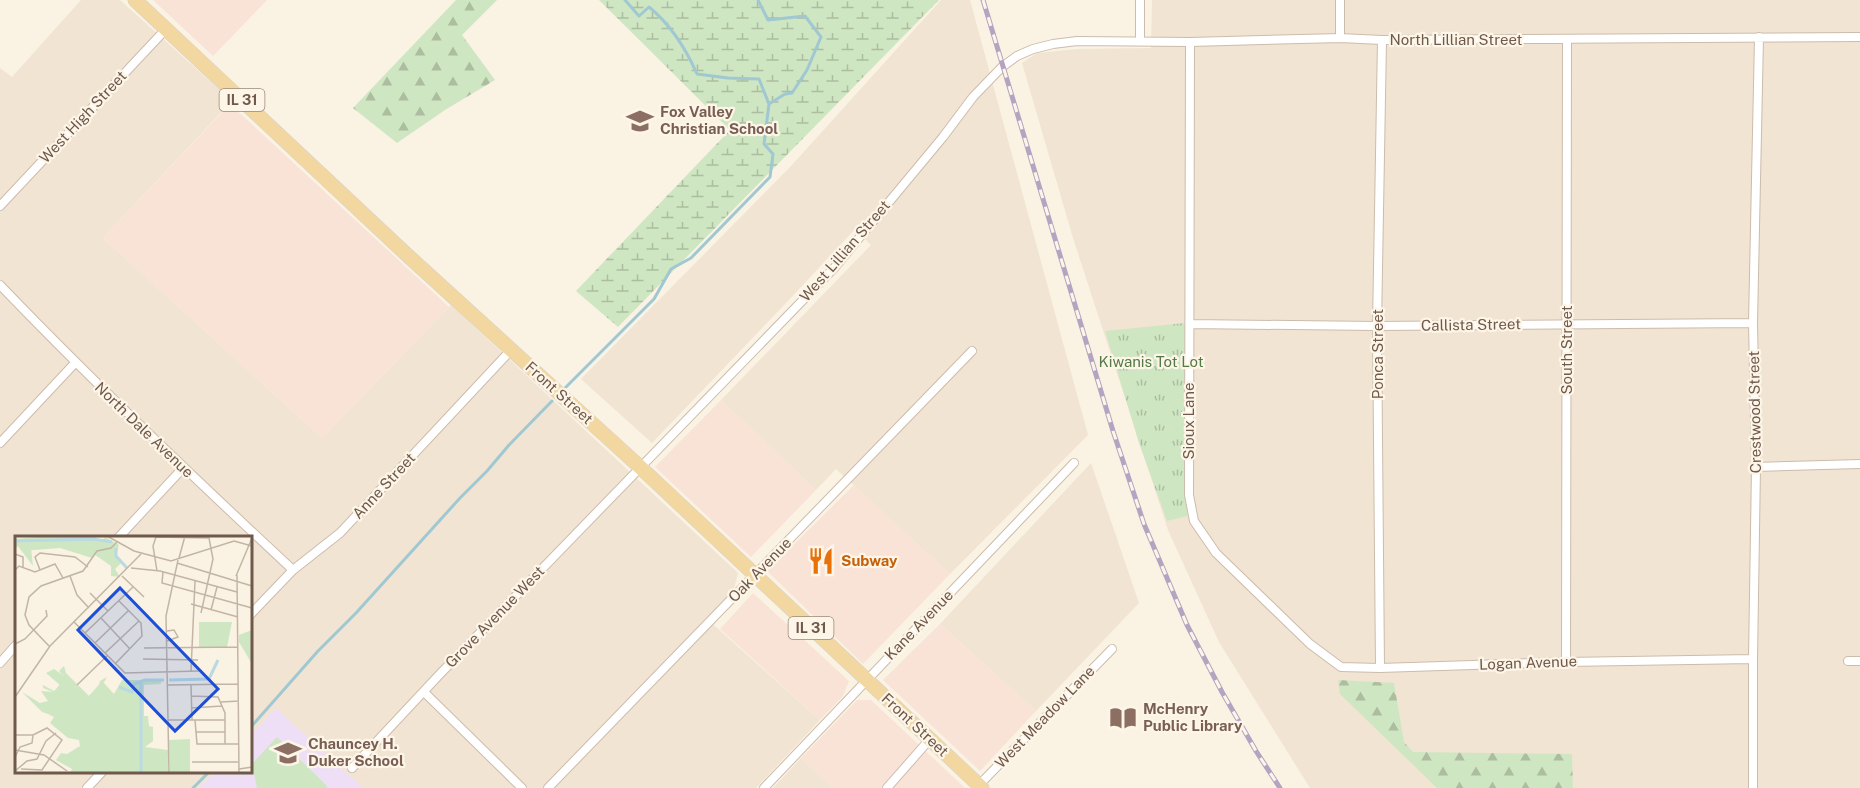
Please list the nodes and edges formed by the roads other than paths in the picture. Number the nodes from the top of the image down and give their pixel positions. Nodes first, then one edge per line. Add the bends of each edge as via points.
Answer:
1 (135, 0) edge
2 (1140, 0) edge
3 (1340, 0) edge
4 (166, 29) junction
5 (1759, 37) junction
6 (1860, 37) edge
7 (1340, 38) junction
8 (1567, 39) junction
9 (1382, 40) junction
10 (1140, 41) junction
11 (1190, 42) junction
12 (1053, 44) joint
13 (0, 206) edge
14 (0, 285) edge
15 (1753, 322) junction
16 (1190, 324) junction
17 (1568, 324) junction
18 (1377, 326) junction
19 (511, 350) junction
20 (972, 351) dead end
21 (75, 363) junction
22 (0, 443) edge
23 (1074, 463) dead end
24 (1860, 464) edge
25 (640, 467) junction
26 (1756, 467) junction
27 (183, 468) junction
28 (118, 536) edge
29 (293, 570) junction
30 (755, 575) junction
31 (252, 613) edge
32 (1310, 644) joint
33 (15, 646) edge
34 (1112, 649) dead end
35 (1753, 659) junction
36 (1848, 661) dead end
37 (1860, 661) edge
38 (1566, 662) junction
39 (0, 663) edge
40 (1380, 668) junction
41 (867, 680) junction
42 (423, 692) junction
43 (930, 739) junction
44 (352, 768) dead end
45 (100, 773) edge
46 (981, 786) edge
47 (87, 788) edge
48 (522, 788) edge
49 (548, 788) edge
50 (764, 788) edge
51 (887, 788) edge
52 (1753, 788) edge

1 - 4 main road, Front Street / IL 31
2 - 10 street
3 - 7 street
4 - 13 street, West High Street
4 - 19 main road, Front Street / IL 31
5 - 6 street, North Lillian Street
5 - 8 street, North Lillian Street
5 - 15 street, Crestwood Street
7 - 9 street, North Lillian Street
7 - 11 street, North Lillian Street
8 - 9 street, North Lillian Street
8 - 17 street, South Street
9 - 18 street, Ponca Street
10 - 11 street, North Lillian Street
10 - 12 street, North Lillian Street
11 - 16 street, Sioux Lane
12 - 25 street, West Lillian Street via 1017,56 1002,67 973,97 835,267
14 - 21 street, North Dale Avenue
15 - 17 street, Callista Street
15 - 26 street, Crestwood Street
16 - 18 street, Callista Street
16 - 32 street, Sioux Lane via 1189,495 1194,521 1216,553
17 - 18 street, Callista Street
17 - 38 street, South Street
18 - 40 street, Ponca Street
19 - 25 main road, Front Street / IL 31
19 - 29 street, Anne Street via 340,533
20 - 30 street, Oak Avenue
21 - 22 street
21 - 27 street, North Dale Avenue
23 - 41 street, Kane Avenue
24 - 26 street
25 - 30 main road, Front Street / IL 31
25 - 42 street, Grove Avenue West
26 - 35 street, Crestwood Street
27 - 28 street
27 - 29 street, North Dale Avenue
29 - 31 street, Anne Street
30 - 41 main road, Front Street / IL 31
30 - 49 street, Oak Avenue
32 - 40 street, Logan Avenue via 1341,667
33 - 39 street
34 - 46 street, West Meadow Lane
35 - 38 street, Logan Avenue
35 - 52 street, Crestwood Street
36 - 37 street
38 - 40 street, Logan Avenue
41 - 43 main road, Front Street / IL 31
41 - 50 street, Kane Avenue
42 - 44 street, Grove Avenue West
42 - 48 street
43 - 46 main road, Front Street / IL 31
43 - 51 street
45 - 47 street

